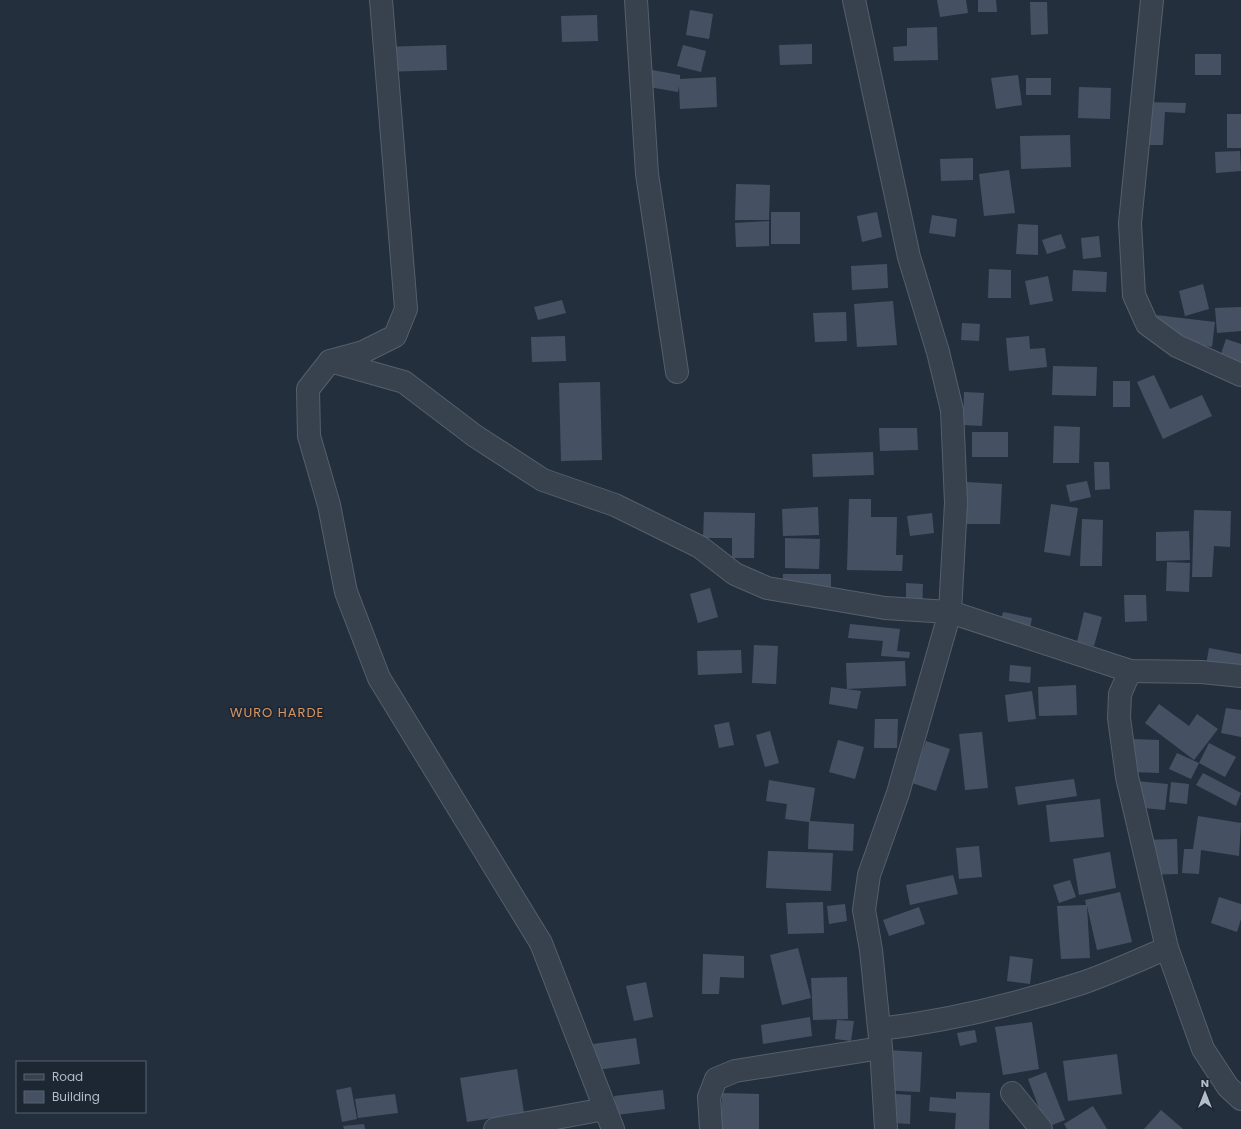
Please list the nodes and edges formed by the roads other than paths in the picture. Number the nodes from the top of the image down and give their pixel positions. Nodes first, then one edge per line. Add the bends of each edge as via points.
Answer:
1 (380, 0) edge
2 (636, 0) edge
3 (854, 0) edge
4 (1152, 0) edge
5 (330, 362) junction
6 (677, 372) dead end
7 (1241, 375) edge
8 (950, 612) junction
9 (1130, 671) junction
10 (1241, 676) edge
11 (1167, 948) junction
12 (880, 1039) junction
13 (1012, 1093) dead end
14 (1241, 1099) edge
15 (604, 1109) junction
16 (495, 1129) edge
17 (612, 1129) edge
18 (711, 1129) edge
19 (886, 1129) edge
20 (1041, 1129) edge

1 - 5 street via 406,309 394,336 363,352
2 - 6 street via 647,174
3 - 8 street via 909,257 938,352 952,410 956,503
4 - 7 street via 1130,223 1134,295 1147,324 1171,342
5 - 8 street via 404,382 475,436 543,480 615,505 700,547 735,574 767,588 885,608
5 - 15 street via 308,389 309,436 329,505 346,592 379,678 541,943
8 - 9 street
8 - 12 street via 898,792 869,875 864,910 871,950
9 - 10 street via 1202,672
9 - 11 street via 1120,694 1119,718 1127,777
11 - 12 street via 1083,982 1023,1001 920,1024
11 - 14 street via 1203,1049 1228,1087
12 - 18 street via 735,1071 716,1079 709,1097
12 - 19 street
13 - 20 street
15 - 16 street
15 - 17 street

